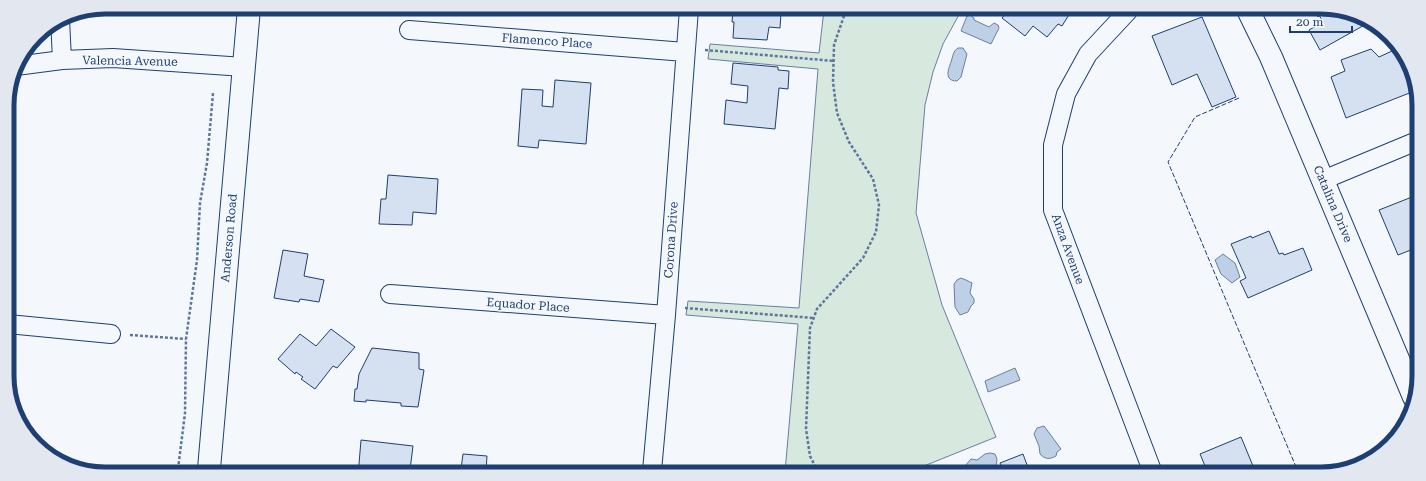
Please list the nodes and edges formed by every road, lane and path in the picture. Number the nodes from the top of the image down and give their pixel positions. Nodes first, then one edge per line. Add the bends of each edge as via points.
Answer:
1 (248, 14) edge
2 (689, 14) edge
3 (845, 14) edge
4 (1125, 14) edge
5 (1250, 14) edge
6 (60, 25) edge
7 (409, 30) dead end
8 (685, 50) junction
9 (62, 60) junction
10 (834, 61) junction
11 (23, 65) edge
12 (244, 67) junction
13 (213, 93) dead end
14 (1412, 143) edge
15 (1323, 180) junction
16 (390, 294) dead end
17 (666, 310) junction
18 (814, 318) junction
19 (14, 325) edge
20 (111, 334) joint
21 (186, 339) junction
22 (1411, 389) edge
23 (178, 467) edge
24 (209, 467) edge
25 (652, 467) edge
26 (816, 467) edge
27 (1151, 467) edge

1 - 12 street, Anderson Road
2 - 8 street, Corona Drive
3 - 10 path via 834,45
4 - 27 street, Anza Avenue via 1088,54 1066,94 1053,145 1053,210
5 - 15 street, Catalina Drive
6 - 9 street
7 - 8 street, Flamenco Place
8 - 10 path
8 - 17 street, Corona Drive
9 - 11 street, Valencia Avenue
9 - 12 street, Valencia Avenue via 113,58
10 - 18 path via 833,82 837,113 849,142 873,179 879,205 876,232 863,258 817,309
12 - 24 street, Anderson Road
13 - 21 path via 207,162 200,204 197,260
14 - 15 street
15 - 22 street, Catalina Drive
16 - 17 street, Equador Place
17 - 18 path
17 - 25 street, Corona Drive
18 - 26 path via 810,328 806,429 810,456
19 - 20 street
20 - 21 path
21 - 23 path via 185,413

